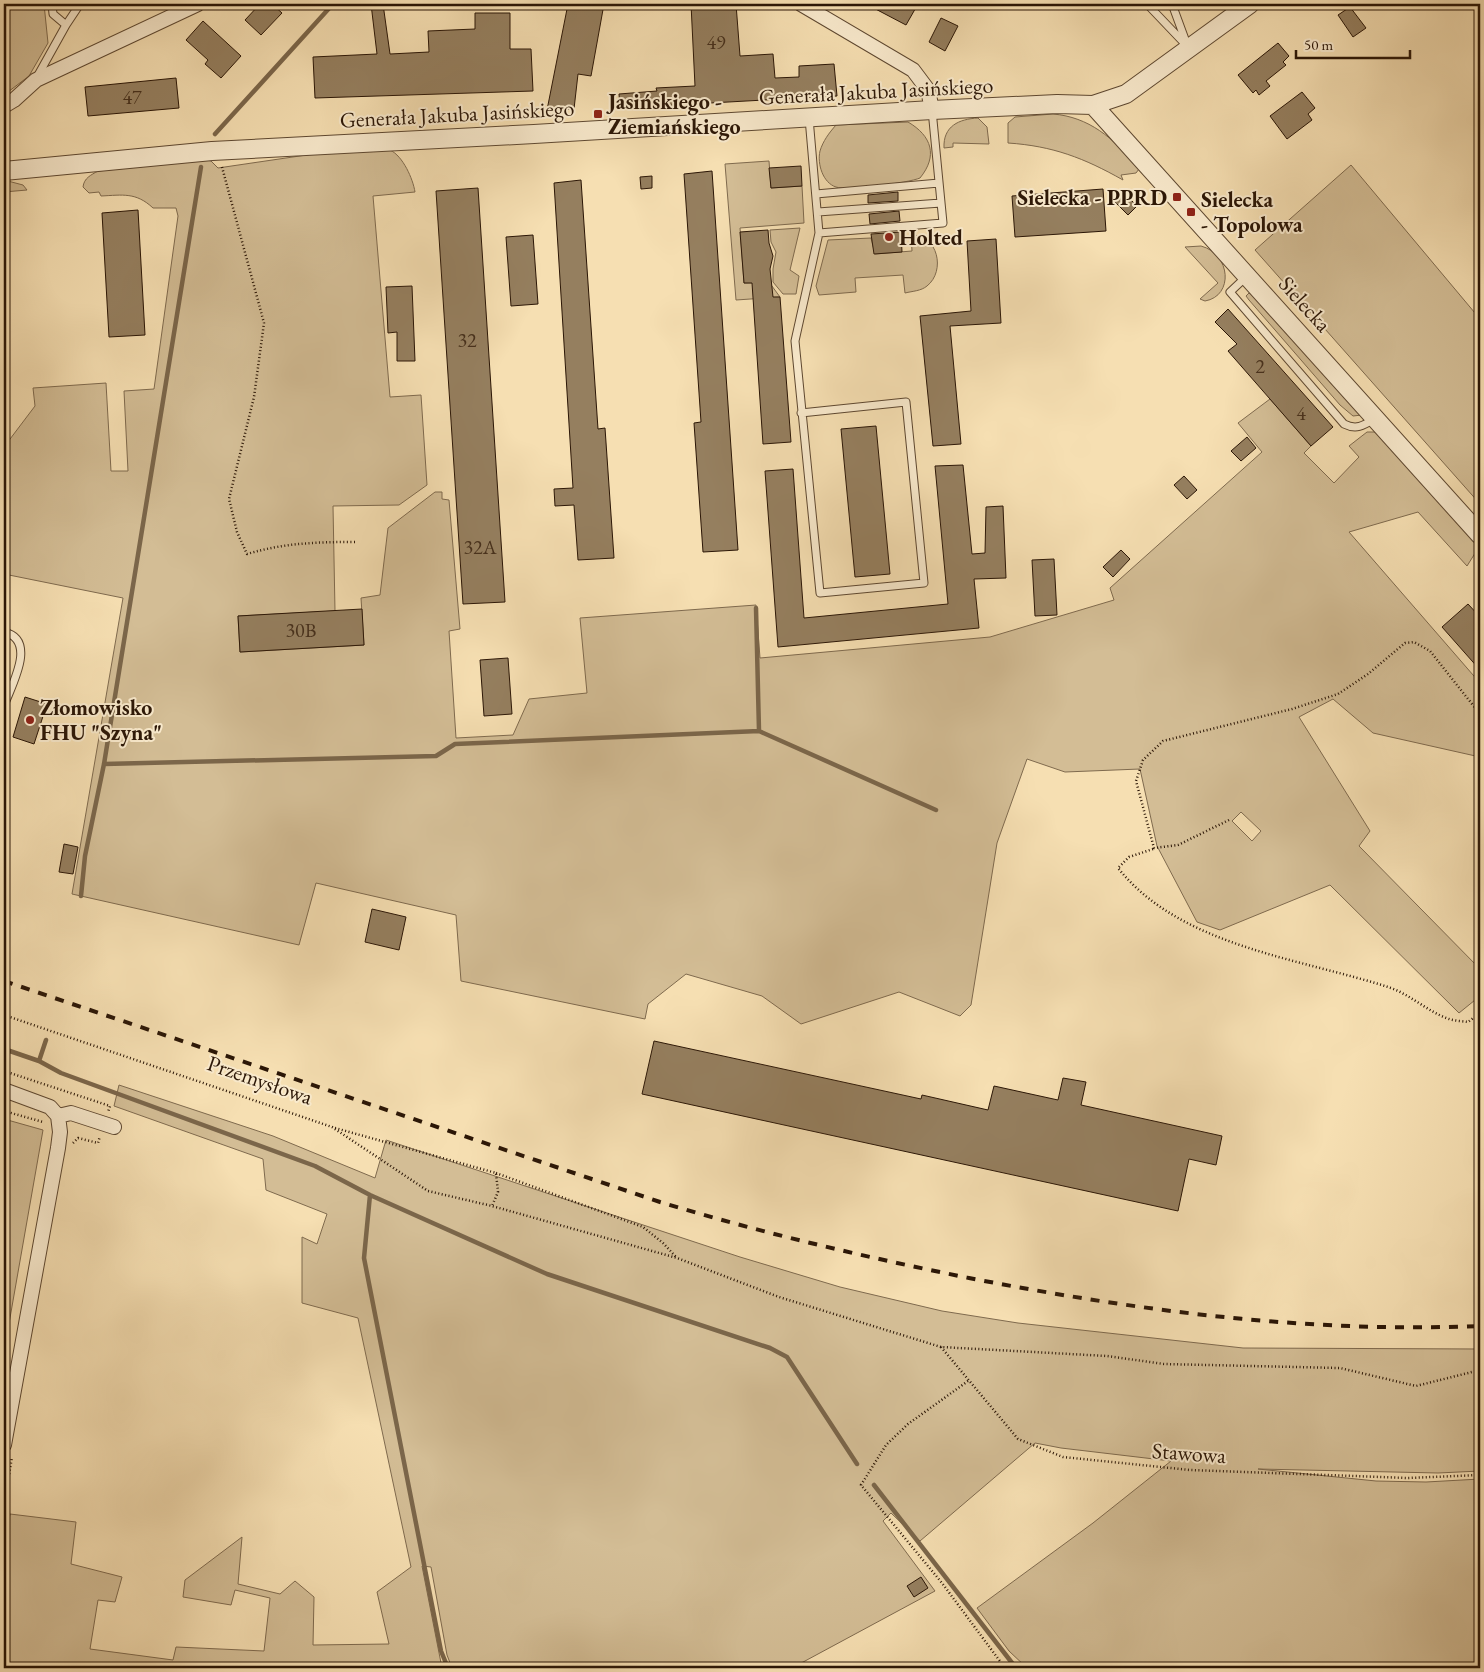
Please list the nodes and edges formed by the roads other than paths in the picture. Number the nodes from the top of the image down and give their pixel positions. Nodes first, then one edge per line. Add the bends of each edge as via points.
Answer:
1 (52, 4) edge
2 (80, 4) edge
3 (198, 4) edge
4 (801, 4) edge
5 (1147, 4) edge
6 (1172, 4) edge
7 (1250, 4) edge
8 (66, 25) junction
9 (1188, 48) junction
10 (36, 80) junction
11 (1093, 105) junction
12 (4, 106) edge
13 (932, 110) junction
14 (809, 117) junction
15 (4, 171) edge
16 (939, 183) junction
17 (816, 194) junction
18 (941, 203) junction
19 (818, 212) junction
20 (820, 233) junction
21 (1248, 275) junction
22 (801, 413) junction
23 (1376, 417) junction
24 (1480, 535) edge
25 (4, 632) edge
26 (4, 706) edge
27 (4, 1090) edge
28 (52, 1120) junction
29 (109, 1126) road end
30 (4, 1444) edge

1 - 8 lane via 53,14
2 - 8 lane
3 - 10 street
4 - 13 street via 912,70 928,90
5 - 9 lane
6 - 9 lane
7 - 9 street
8 - 10 lane
9 - 11 street via 1126,94
10 - 12 street
11 - 13 street, Generała Jakuba Jasińskiego
11 - 21 street, Sielecka
13 - 14 street, Generała Jakuba Jasińskiego
13 - 16 lane
14 - 15 street, Generała Jakuba Jasińskiego via 217,150
14 - 17 lane
16 - 17 lane
16 - 18 lane
17 - 19 lane
18 - 19 lane
18 - 20 lane via 943,223
19 - 20 lane
20 - 22 lane via 795,341
21 - 23 street, Sielecka
21 - 23 lane via 1230,292 1344,424 1352,428 1362,426
22 - 22 lane via 820,593 924,583 906,402
23 - 24 street, Sielecka
25 - 26 lane via 16,638 21,646 20,661
27 - 28 street via 50,1107
28 - 29 street via 72,1113
28 - 30 street via 60,1132 58,1148

